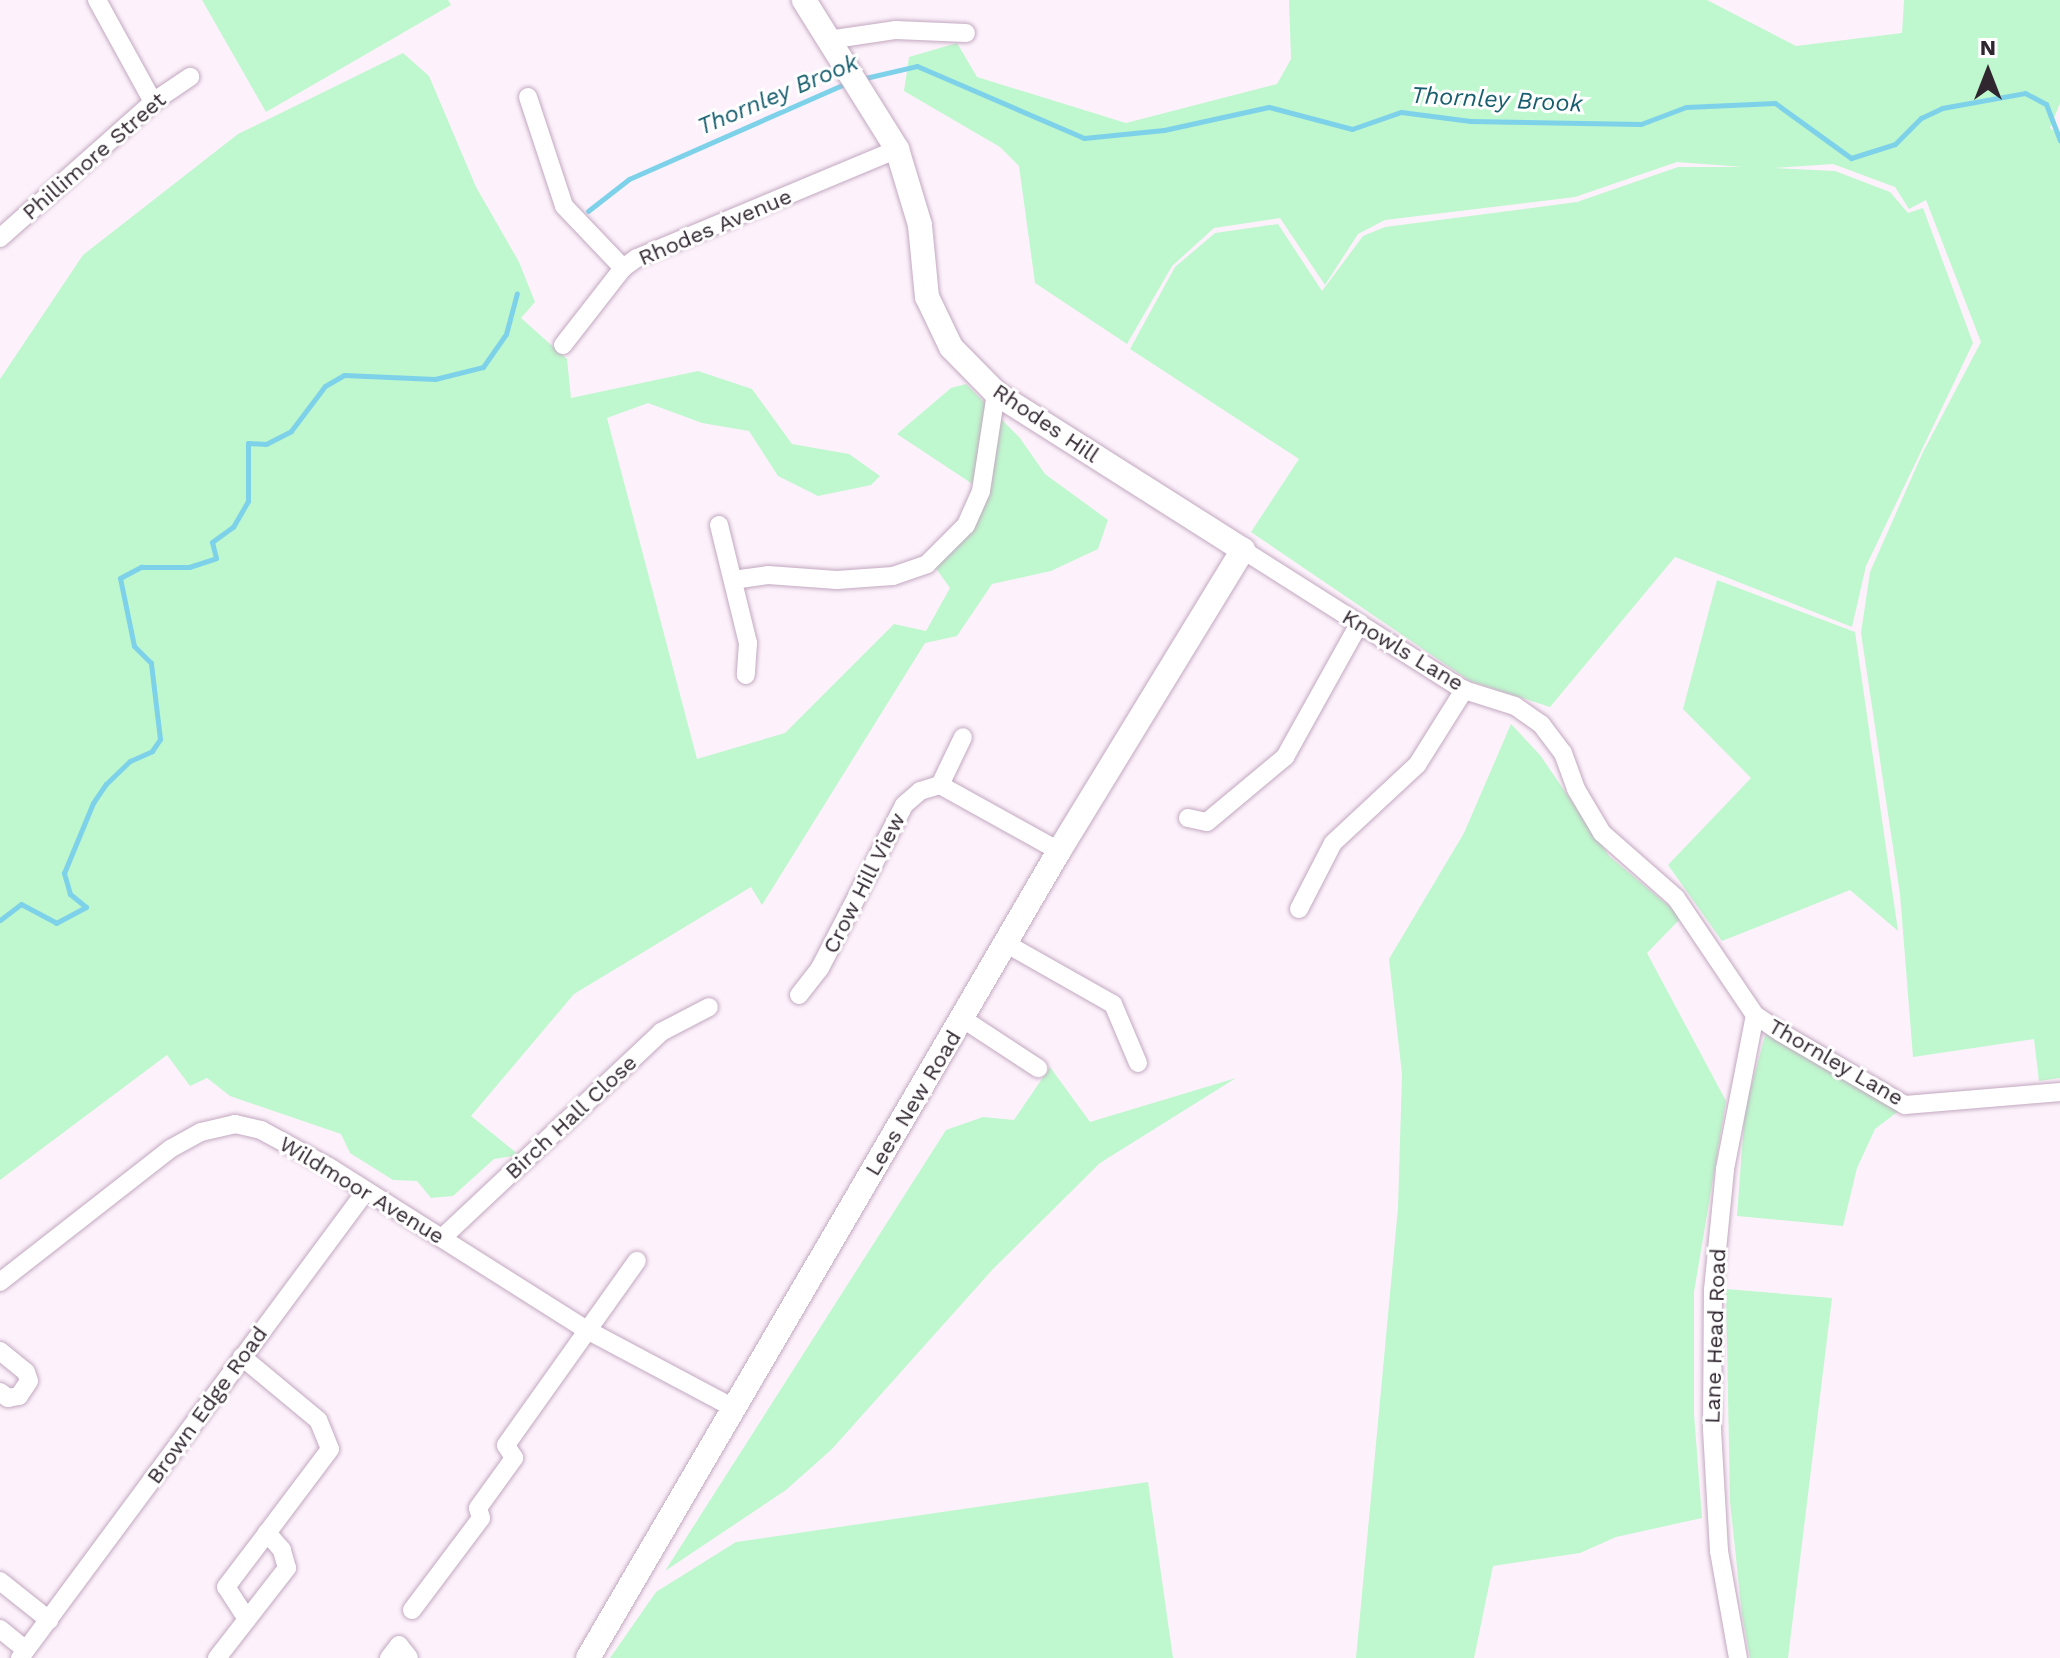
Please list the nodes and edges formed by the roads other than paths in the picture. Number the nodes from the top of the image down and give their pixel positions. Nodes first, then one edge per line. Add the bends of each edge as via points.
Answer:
1 (97, 0) edge
2 (804, 0) edge
3 (966, 33) dead end
4 (833, 49) junction
5 (190, 77) dead end
6 (528, 97) dead end
7 (153, 102) junction
8 (897, 149) junction
9 (0, 238) edge
10 (623, 268) junction
11 (563, 345) dead end
12 (996, 393) junction
13 (719, 525) dead end
14 (1243, 550) junction
15 (733, 580) junction
16 (1359, 624) junction
17 (746, 675) dead end
18 (1464, 690) junction
19 (963, 737) dead end
20 (940, 785) junction
21 (1188, 818) dead end
22 (1059, 851) junction
23 (1299, 909) dead end
24 (1005, 943) junction
25 (799, 995) dead end
26 (709, 1007) dead end
27 (1755, 1015) junction
28 (963, 1019) junction
29 (1138, 1063) dead end
30 (1038, 1068) dead end
31 (2060, 1092) edge
32 (366, 1191) junction
33 (442, 1238) junction
34 (637, 1261) dead end
35 (0, 1282) edge
36 (587, 1330) junction
37 (0, 1351) edge
38 (242, 1357) junction
39 (0, 1392) edge
40 (732, 1407) junction
41 (267, 1533) junction
42 (0, 1581) edge
43 (412, 1610) dead end
44 (247, 1619) junction
45 (49, 1620) junction
46 (0, 1629) edge
47 (23, 1654) edge
48 (217, 1658) edge
49 (389, 1658) edge
50 (409, 1658) edge
51 (588, 1658) edge
52 (1738, 1658) edge

1 - 7 street
2 - 4 street, Rhodes Hill
3 - 4 street via 896,30
4 - 8 street, Rhodes Hill
5 - 7 street, Phillimore Street
6 - 10 street via 564,206
7 - 9 street, Phillimore Street
8 - 10 street, Rhodes Avenue
8 - 12 street, Rhodes Hill via 914,199 924,282 937,324 951,347
10 - 11 street, Rhodes Avenue
12 - 14 street, Rhodes Hill
12 - 15 street via 976,502 966,525 927,564 893,576 837,580 768,575
13 - 15 street
14 - 16 street, Knowls Lane
14 - 22 street, Lees New Road
15 - 17 street via 748,643
16 - 18 street, Knowls Lane
16 - 21 street via 1285,757 1207,822
18 - 23 street via 1417,765 1333,843
18 - 27 street, Knowls Lane via 1515,706 1541,724 1563,753 1576,789 1602,833 1689,913
19 - 20 street
20 - 22 street
20 - 25 street, Crow Hill View via 920,791 904,805 820,968
22 - 24 street, Lees New Road
24 - 28 street, Lees New Road
24 - 29 street via 1113,1004
26 - 33 street, Birch Hall Close via 661,1032
27 - 31 street, Thornley Lane via 1905,1105
27 - 52 street, Lane Head Road via 1727,1156 1713,1290 1712,1429 1719,1551
28 - 30 street
28 - 40 street, Lees New Road
32 - 33 street, Wildmoor Avenue
32 - 35 street, Wildmoor Avenue via 261,1130 219,1125 170,1149
32 - 38 street, Brown Edge Road
33 - 36 street, Wildmoor Avenue
34 - 36 street
36 - 40 street, Wildmoor Avenue
36 - 43 street via 506,1445 514,1458 478,1508 481,1518
37 - 39 street via 26,1372 29,1381 19,1396 8,1398
38 - 41 street via 318,1420 330,1449
38 - 45 street, Brown Edge Road
40 - 51 street, Lees New Road
41 - 44 street via 226,1587
41 - 44 street via 282,1550 287,1568
42 - 45 street
44 - 48 street
45 - 47 street, Brown Edge Road
46 - 47 street, Brown Edge Road
49 - 50 street via 399,1645

